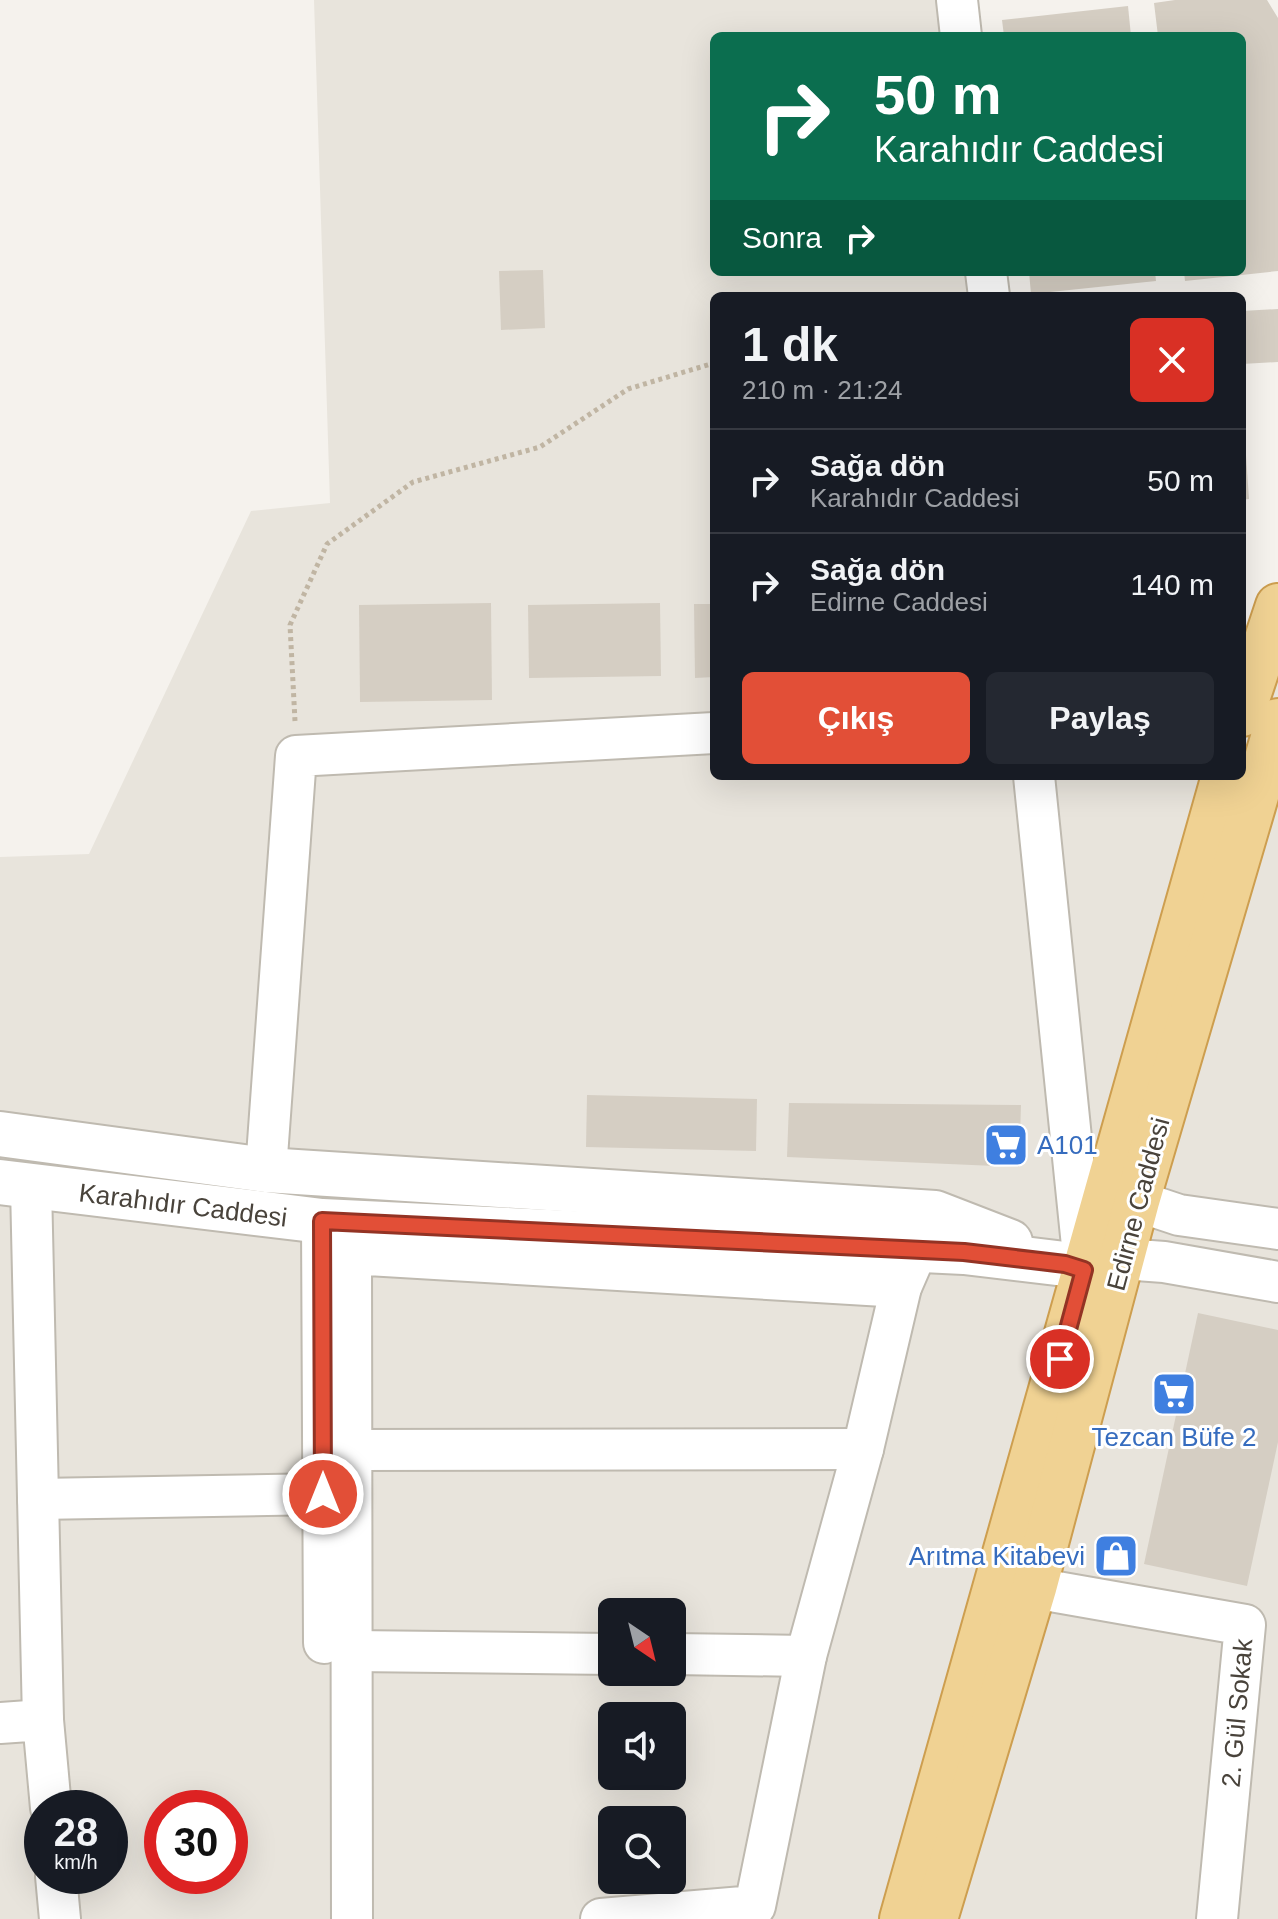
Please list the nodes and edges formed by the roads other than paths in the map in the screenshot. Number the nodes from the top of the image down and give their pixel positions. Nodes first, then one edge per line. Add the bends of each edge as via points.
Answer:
1 (957, 0) edge
2 (961, 32) edge
3 (1278, 606) edge
4 (1246, 702) edge
5 (1278, 721) edge
6 (710, 733) edge
7 (1034, 780) edge
8 (1223, 780) edge
9 (0, 1134) edge
10 (266, 1170) junction
11 (16, 1184) edge
12 (1137, 1201) junction
13 (322, 1221) junction
14 (1278, 1229) edge
15 (1091, 1264) junction
16 (909, 1269) junction
17 (1278, 1282) edge
18 (863, 1449) junction
19 (352, 1450) junction
20 (323, 1494) junction
21 (38, 1499) junction
22 (1034, 1588) junction
23 (1262, 1626) edge
24 (352, 1651) junction
25 (598, 1654) edge
26 (686, 1654) edge
27 (806, 1656) junction
28 (43, 1720) junction
29 (0, 1723) edge
30 (49, 1790) edge
31 (58, 1894) edge
32 (60, 1919) edge
33 (326, 1919) edge
34 (352, 1919) edge
35 (601, 1919) edge
36 (902, 1919) edge
37 (935, 1919) edge
38 (1217, 1919) edge

1 - 2 street
3 - 4 highway
5 - 12 highway, Edirne Caddesi
6 - 10 street via 296,756
7 - 15 street
8 - 15 highway, Edirne Caddesi
9 - 10 street
10 - 15 street via 935,1213
11 - 13 street, Karahıdır Caddesi
11 - 21 street
12 - 14 street via 1179,1215
12 - 15 highway, Edirne Caddesi
13 - 16 street, Karahıdır Caddesi
13 - 20 street
15 - 16 street, Karahıdır Caddesi via 964,1252
15 - 17 street via 1164,1262
15 - 22 highway, Edirne Caddesi
15 - 36 highway, Edirne Caddesi
16 - 18 street
16 - 19 street via 351,1254
18 - 19 street
18 - 27 street
19 - 24 street
20 - 21 street
20 - 33 street
21 - 28 street
22 - 23 street, 2. Gül Sokak
22 - 37 highway, Edirne Caddesi
23 - 38 street, 2. Gül Sokak
24 - 25 street
24 - 34 street
26 - 27 street
27 - 35 street via 755,1906
28 - 29 street
28 - 30 street
31 - 32 street

